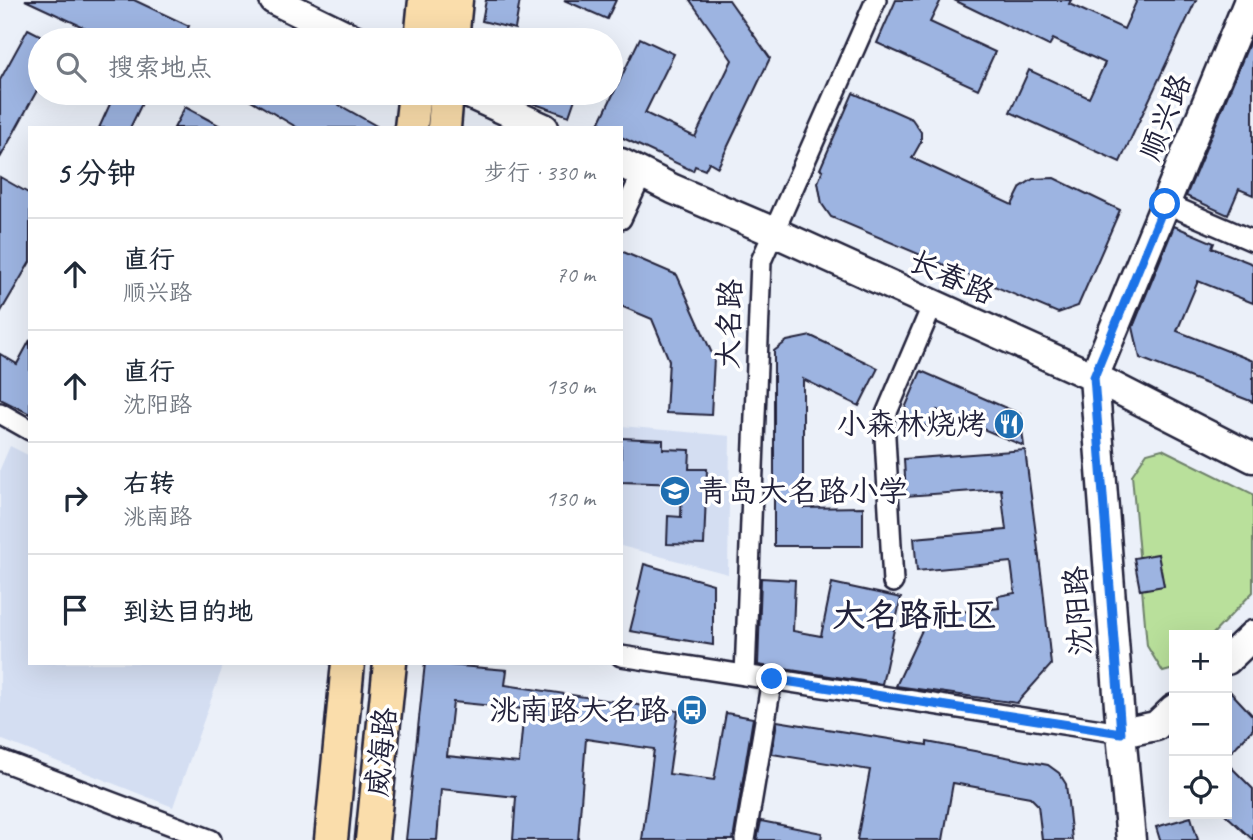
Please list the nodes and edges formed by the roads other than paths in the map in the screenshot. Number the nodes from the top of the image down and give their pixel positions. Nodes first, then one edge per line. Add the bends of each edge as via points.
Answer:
1 (274, 0) edge
2 (425, 0) edge
3 (456, 0) edge
4 (876, 0) edge
5 (1249, 0) edge
6 (331, 28) edge
7 (422, 28) edge
8 (453, 28) edge
9 (414, 105) edge
10 (446, 105) edge
11 (490, 105) edge
12 (528, 125) edge
13 (411, 126) edge
14 (444, 126) edge
15 (632, 167) edge
16 (1165, 204) junction
17 (623, 210) edge
18 (774, 232) junction
19 (1253, 241) edge
20 (933, 304) junction
21 (1094, 377) junction
22 (0, 413) edge
23 (28, 429) edge
24 (1253, 458) edge
25 (892, 582) dead end
26 (1253, 635) edge
27 (1232, 655) edge
28 (623, 656) edge
29 (348, 665) edge
30 (390, 665) edge
31 (745, 675) junction
32 (772, 679) junction
33 (1169, 714) edge
34 (1121, 733) junction
35 (0, 760) edge
36 (211, 840) edge
37 (331, 840) edge
38 (372, 840) edge
39 (745, 840) edge
40 (1131, 840) edge

1 - 6 main road
2 - 7 main road
3 - 8 main road
4 - 18 street, 大名路
5 - 16 main road, 顺兴路
9 - 13 main road
10 - 14 main road
11 - 12 main road
15 - 17 street
15 - 18 main road, 长春路
16 - 19 street
16 - 21 main road, 顺兴路
18 - 20 main road, 长春路
18 - 31 street, 大名路 via 761,261
20 - 21 main road, 长春路
20 - 25 street via 884,419
21 - 24 main road, 长春路
21 - 34 main road, 沈阳路
22 - 23 street
26 - 27 main road
28 - 31 street
29 - 37 main road, 威海路
30 - 38 main road, 威海路
31 - 32 street
32 - 34 street
32 - 39 street
33 - 34 main road via 1156,726
34 - 40 main road, 沈阳路
35 - 36 street

